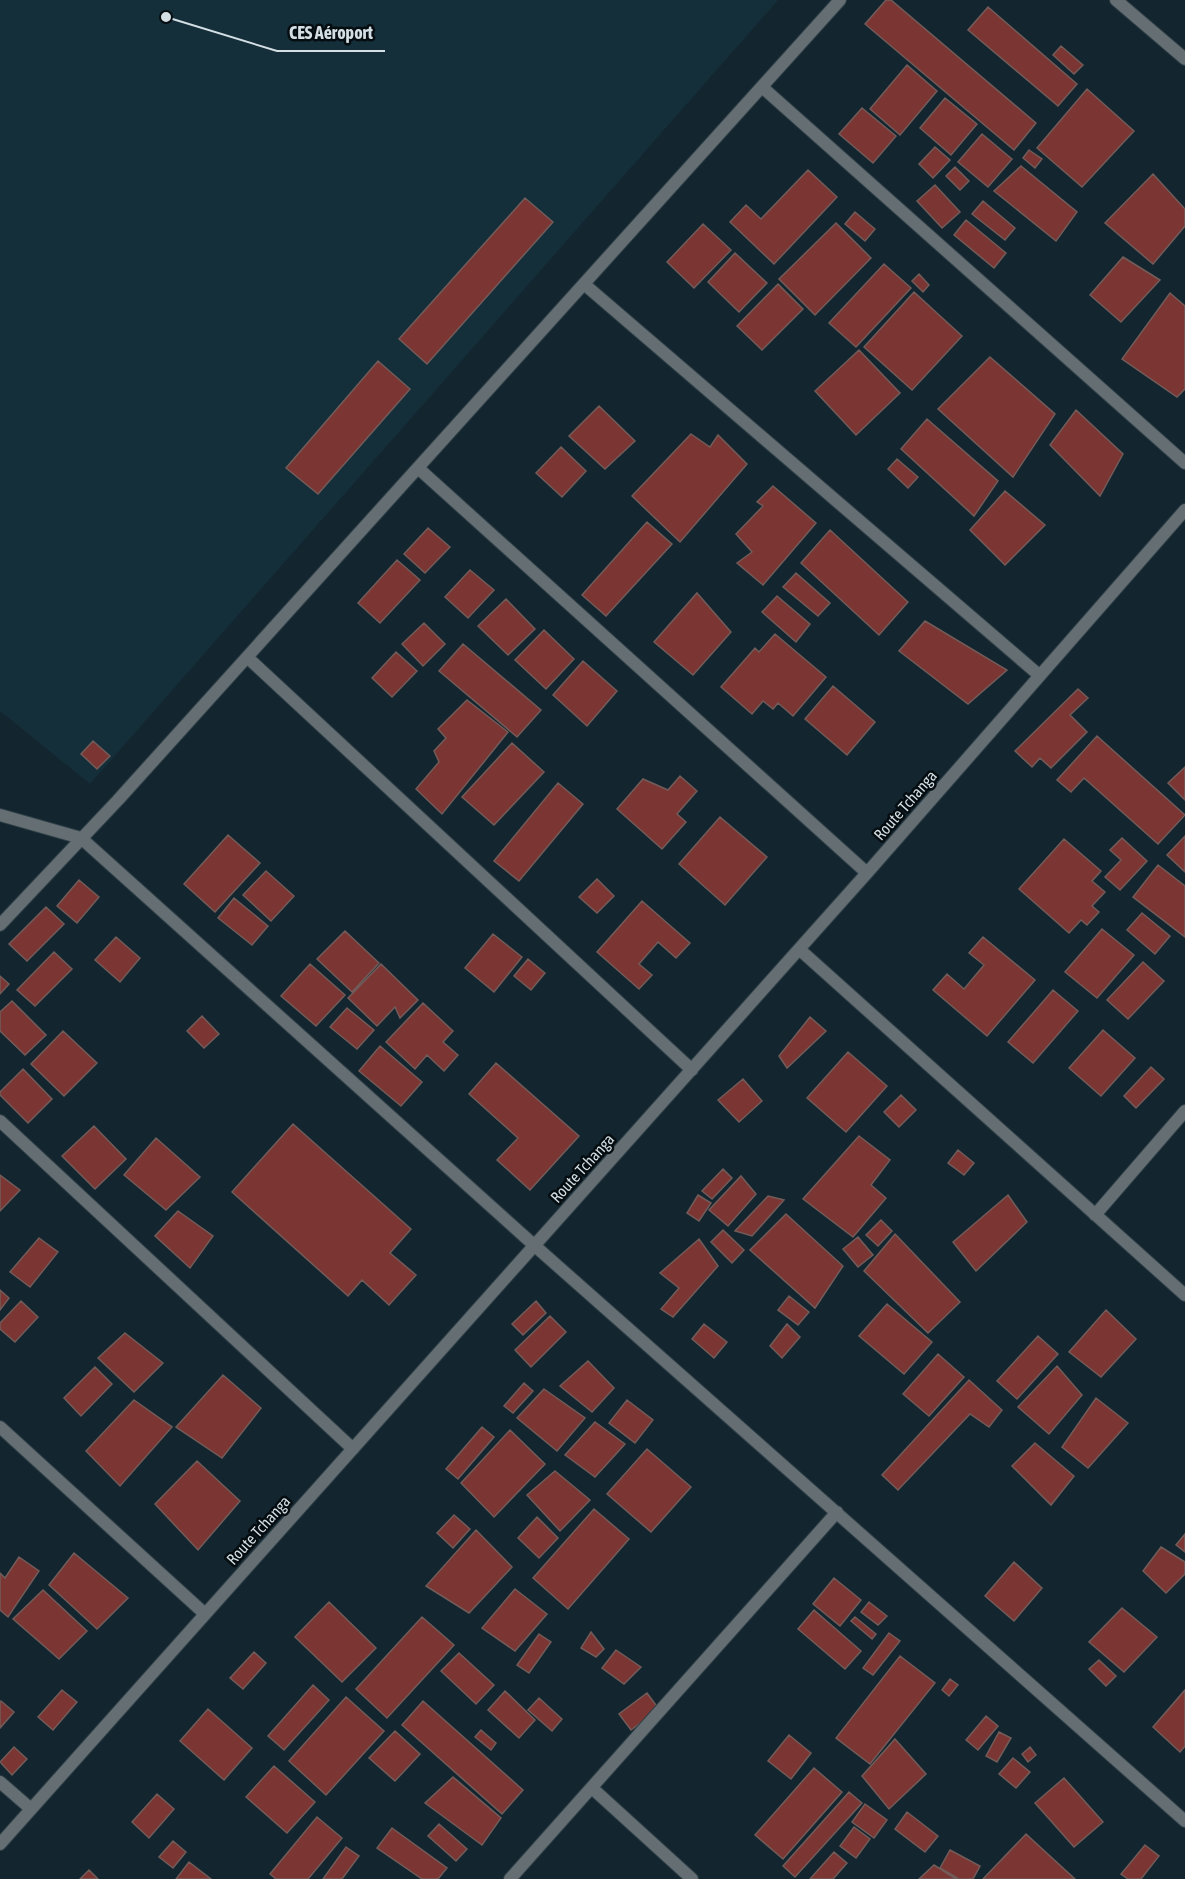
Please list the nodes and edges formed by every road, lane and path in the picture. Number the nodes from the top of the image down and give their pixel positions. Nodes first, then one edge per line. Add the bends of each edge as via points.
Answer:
1 (840, 0) edge
2 (1116, 0) edge
3 (1185, 59) edge
4 (762, 87) junction
5 (584, 284) junction
6 (1185, 463) edge
7 (418, 468) junction
8 (1185, 510) edge
9 (247, 657) junction
10 (1039, 675) junction
11 (0, 815) edge
12 (81, 838) junction
13 (867, 873) junction
14 (0, 926) edge
15 (799, 949) junction
16 (692, 1070) junction
17 (1185, 1110) edge
18 (0, 1121) edge
19 (1095, 1215) junction
20 (535, 1246) junction
21 (1185, 1295) edge
22 (0, 1426) edge
23 (352, 1449) junction
24 (837, 1512) junction
25 (204, 1614) junction
26 (0, 1782) edge
27 (592, 1788) junction
28 (31, 1809) junction
29 (1185, 1821) edge
30 (0, 1844) edge
31 (510, 1879) edge
32 (692, 1879) edge

1 - 4 street
2 - 3 street
4 - 5 street
4 - 6 street
5 - 7 street
5 - 10 street
7 - 9 street
7 - 13 street
8 - 10 street, Route Tchanga
9 - 12 street
9 - 16 street
10 - 13 street, Route Tchanga
11 - 12 street
12 - 14 street
12 - 20 street
13 - 15 street, Route Tchanga
15 - 16 street, Route Tchanga
15 - 19 street
16 - 20 street, Route Tchanga
17 - 19 street
18 - 23 street
19 - 21 street
20 - 23 street, Route Tchanga
20 - 24 street
22 - 25 street
23 - 25 street, Route Tchanga
24 - 27 street
24 - 29 street
25 - 28 street, Route Tchanga
26 - 28 street
27 - 31 street
27 - 32 street
28 - 30 street, Route Tchanga

